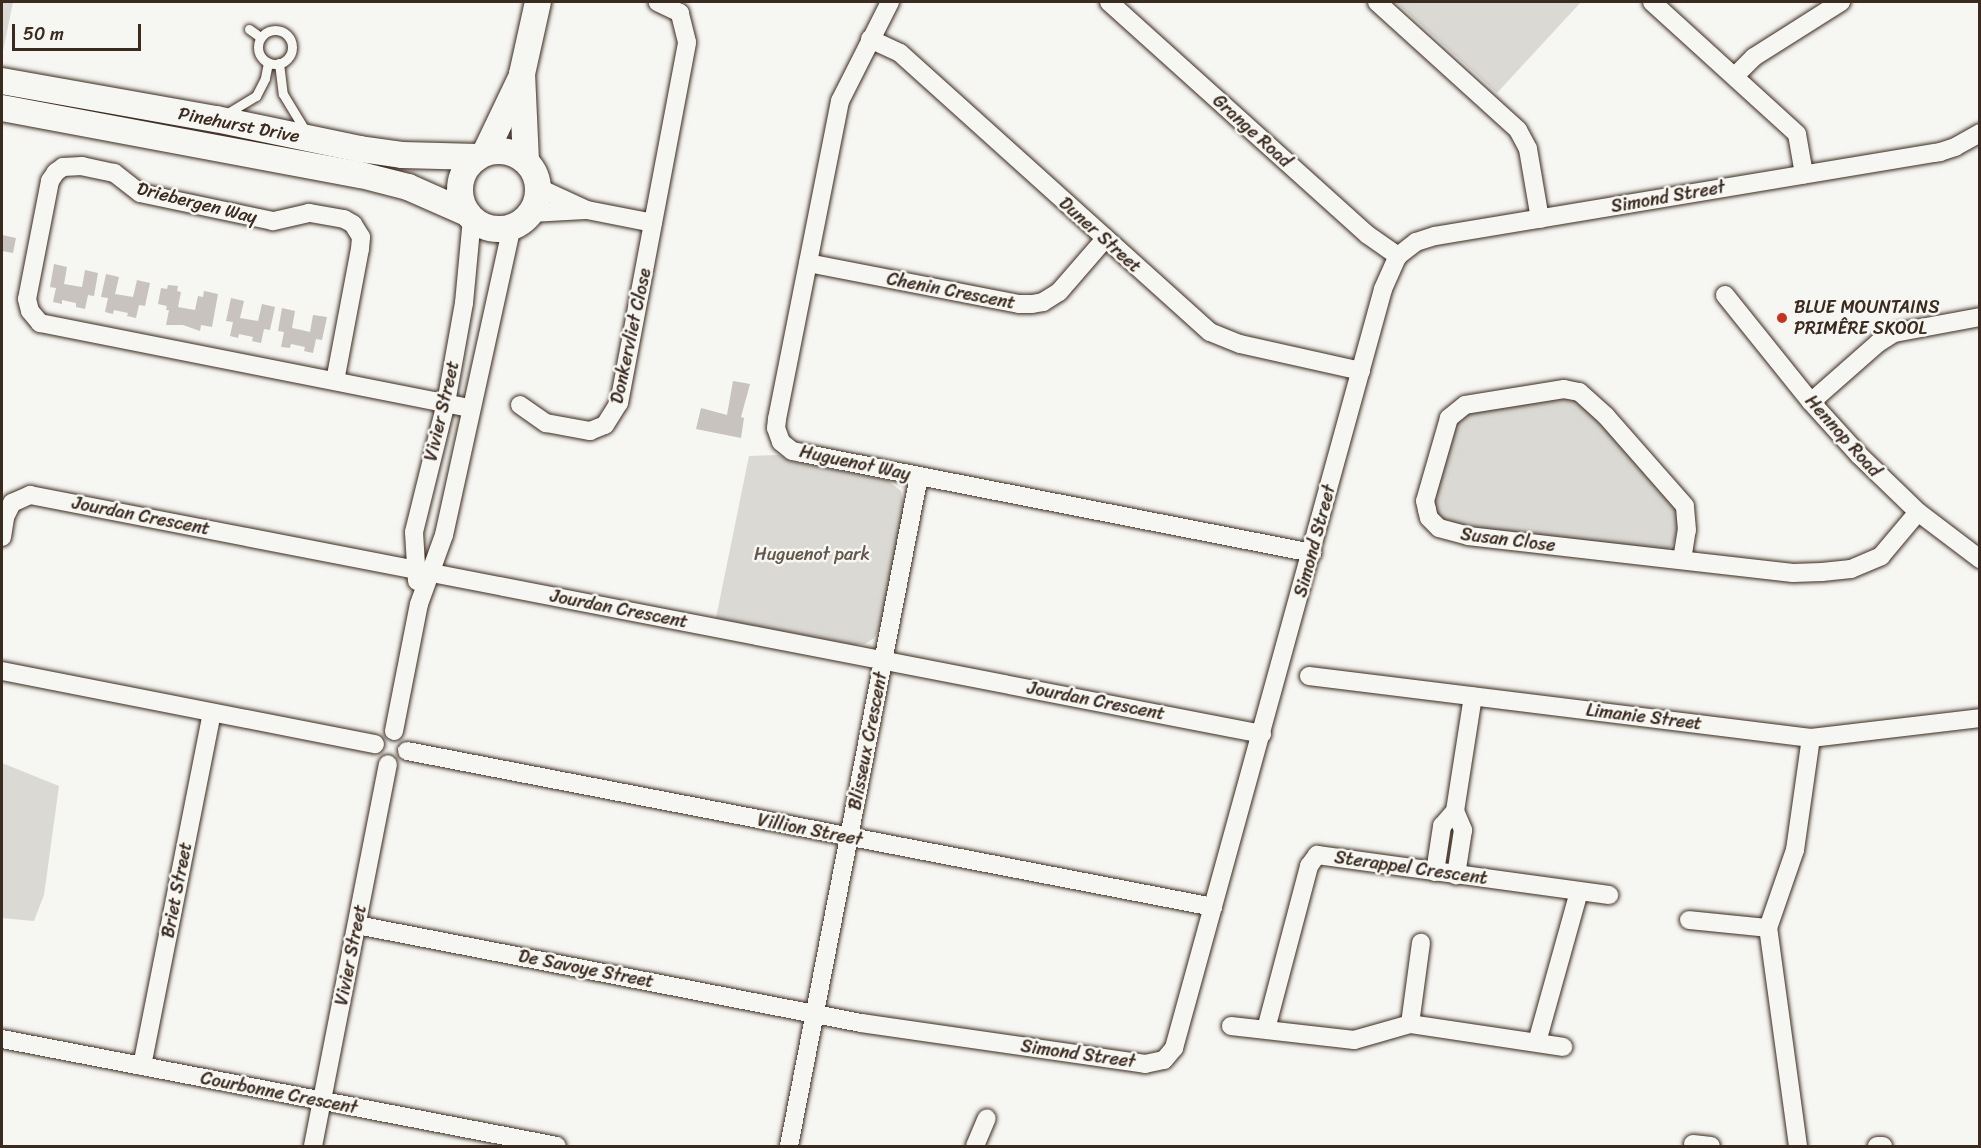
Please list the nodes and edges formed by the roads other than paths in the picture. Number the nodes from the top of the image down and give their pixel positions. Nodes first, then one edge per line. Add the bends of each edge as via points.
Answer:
1 (538, 2) edge
2 (657, 2) edge
3 (890, 2) edge
4 (1109, 2) edge
5 (1377, 2) edge
6 (1652, 2) edge
7 (1841, 2) edge
8 (249, 29) dead end
9 (260, 37) junction
10 (289, 39) junction
11 (302, 39) dead end
12 (870, 39) junction
13 (268, 62) junction
14 (279, 63) junction
15 (522, 74) junction
16 (1735, 76) junction
17 (2, 81) edge
18 (2, 108) edge
19 (216, 119) junction
20 (1980, 133) edge
21 (312, 139) junction
22 (481, 155) junction
23 (526, 161) junction
24 (1804, 174) junction
25 (538, 188) junction
26 (587, 210) junction
27 (470, 215) junction
28 (1540, 219) junction
29 (521, 220) junction
30 (653, 223) junction
31 (1104, 240) junction
32 (1398, 256) junction
33 (808, 263) junction
34 (1725, 294) dead end
35 (1980, 317) edge
36 (1361, 371) junction
37 (335, 381) junction
38 (1811, 402) junction
39 (447, 403) junction
40 (520, 405) dead end
41 (471, 408) junction
42 (919, 476) junction
43 (1918, 512) junction
44 (2, 537) edge
45 (1312, 554) junction
46 (1980, 559) edge
47 (1682, 560) junction
48 (424, 571) junction
49 (883, 660) junction
50 (2, 671) edge
51 (1309, 676) dead end
52 (1473, 696) junction
53 (212, 713) junction
54 (1980, 718) edge
55 (394, 731) junction
56 (1262, 734) junction
57 (1812, 738) junction
58 (375, 744) junction
59 (407, 751) junction
60 (388, 764) junction
61 (1455, 811) junction
62 (849, 837) junction
63 (1435, 872) junction
64 (1456, 875) junction
65 (1579, 892) junction
66 (1609, 895) dead end
67 (1213, 907) junction
68 (1689, 920) dead end
69 (357, 925) junction
70 (1768, 928) junction
71 (1421, 944) dead end
72 (815, 1013) junction
73 (1410, 1024) junction
74 (1231, 1026) dead end
75 (1266, 1029) junction
76 (2, 1039) edge
77 (1537, 1042) junction
78 (1563, 1047) dead end
79 (142, 1066) junction
80 (322, 1102) junction
81 (987, 1118) dead end
82 (313, 1146) edge
83 (557, 1146) edge
84 (789, 1146) edge
85 (975, 1146) edge
86 (1798, 1146) edge

1 - 15 street
2 - 30 street, Donkervliet Close via 680,14 687,42
3 - 12 street, Huguenot Way
4 - 32 street, Grange Road via 1368,235
5 - 28 street via 1518,130 1528,149
6 - 16 street
7 - 16 street via 1754,57
8 - 9 lane
9 - 10 lane via 275,30
9 - 13 lane via 259,54
10 - 11 lane
10 - 14 lane via 289,54
12 - 31 street, Duner Street via 900,53
12 - 33 street, Huguenot Way via 840,101
13 - 14 lane
13 - 19 lane via 266,78 256,96
14 - 21 lane via 283,94 294,117
15 - 22 street
15 - 23 street
16 - 24 street via 1797,134
17 - 19 street, Pinehurst Drive
18 - 27 street, Pinehurst Drive via 361,175 408,187
19 - 21 street, Pinehurst Drive
20 - 24 street, Simond Street via 1940,152
21 - 22 street, Pinehurst Drive via 402,155
22 - 23 street via 506,151
22 - 27 street via 462,176 461,195
23 - 25 street via 535,173
24 - 28 street, Simond Street
25 - 26 street
25 - 29 street via 536,203
26 - 29 street
26 - 30 street
27 - 29 street via 490,228
27 - 39 street, Vivier Street via 464,303
28 - 32 street, Simond Street via 1425,239
29 - 41 street, Vivier Street
30 - 40 street, Donkervliet Close via 615,412 600,428 590,431 546,423
31 - 33 street, Chenin Crescent via 1059,292 1032,304
31 - 36 street, Duner Street via 1219,338
32 - 36 street, Simond Street via 1383,289
33 - 42 street, Huguenot Way via 777,419 781,442 792,451
34 - 38 street, Hennop Road
35 - 38 street via 1894,333
36 - 45 street, Simond Street
37 - 37 street, Driebergen Way via 40,322 28,305 28,288 50,181 56,172 82,166 114,173 140,193 273,221 301,213 344,219 353,224 361,237 360,249
37 - 39 street, Driebergen Way
38 - 43 street, Hennop Road via 1859,456
39 - 41 street, Driebergen Way
39 - 48 street, Vivier Street via 414,532
41 - 48 street, Vivier Street via 444,535
42 - 45 street, Huguenot Way
42 - 49 street, Blisseux Crescent
43 - 46 street, Hennop Road
43 - 47 street, Susan Close via 1881,556 1851,569 1792,573
44 - 48 street, Jourdan Crescent via 12,502 30,495
45 - 56 street, Simond Street
47 - 47 street, Susan Close via 1468,536 1439,528 1429,518 1425,501 1449,417 1465,405 1564,389 1579,392 1606,416 1685,506 1687,530
48 - 49 street, Jourdan Crescent
48 - 55 street, Vivier Street
49 - 56 street, Jourdan Crescent
49 - 62 street, Blisseux Crescent
50 - 53 street
51 - 52 street, Limanie Street
52 - 57 street, Limanie Street
52 - 61 street
53 - 58 street
53 - 79 street, Briet Street
54 - 57 street, Limanie Street
55 - 58 street via 378,736
55 - 59 street via 402,735
56 - 67 street, Simond Street
57 - 70 street via 1795,850
58 - 60 street via 375,753
59 - 60 street via 400,761
59 - 62 street, Villion Street
60 - 69 street, Vivier Street
61 - 63 street via 1442,826
61 - 64 street via 1463,830
62 - 67 street, Villion Street
62 - 72 street, Blisseux Crescent
63 - 64 street, Sterappel Crescent
63 - 75 street, Sterappel Crescent via 1321,854 1313,858
64 - 65 street, Sterappel Crescent
65 - 66 street, Sterappel Crescent
65 - 77 street
67 - 72 street, Simond Street via 1174,1048 1157,1063
68 - 70 street
69 - 72 street, De Savoye Street
69 - 80 street, Vivier Street
70 - 86 street
71 - 73 street
72 - 84 street, Blisseux Crescent
73 - 75 street via 1354,1040
73 - 77 street
74 - 75 street
76 - 79 street, Courbonne Crescent
77 - 78 street
79 - 80 street, Courbonne Crescent
80 - 82 street, Vivier Street
80 - 83 street, Courbonne Crescent
81 - 85 street

